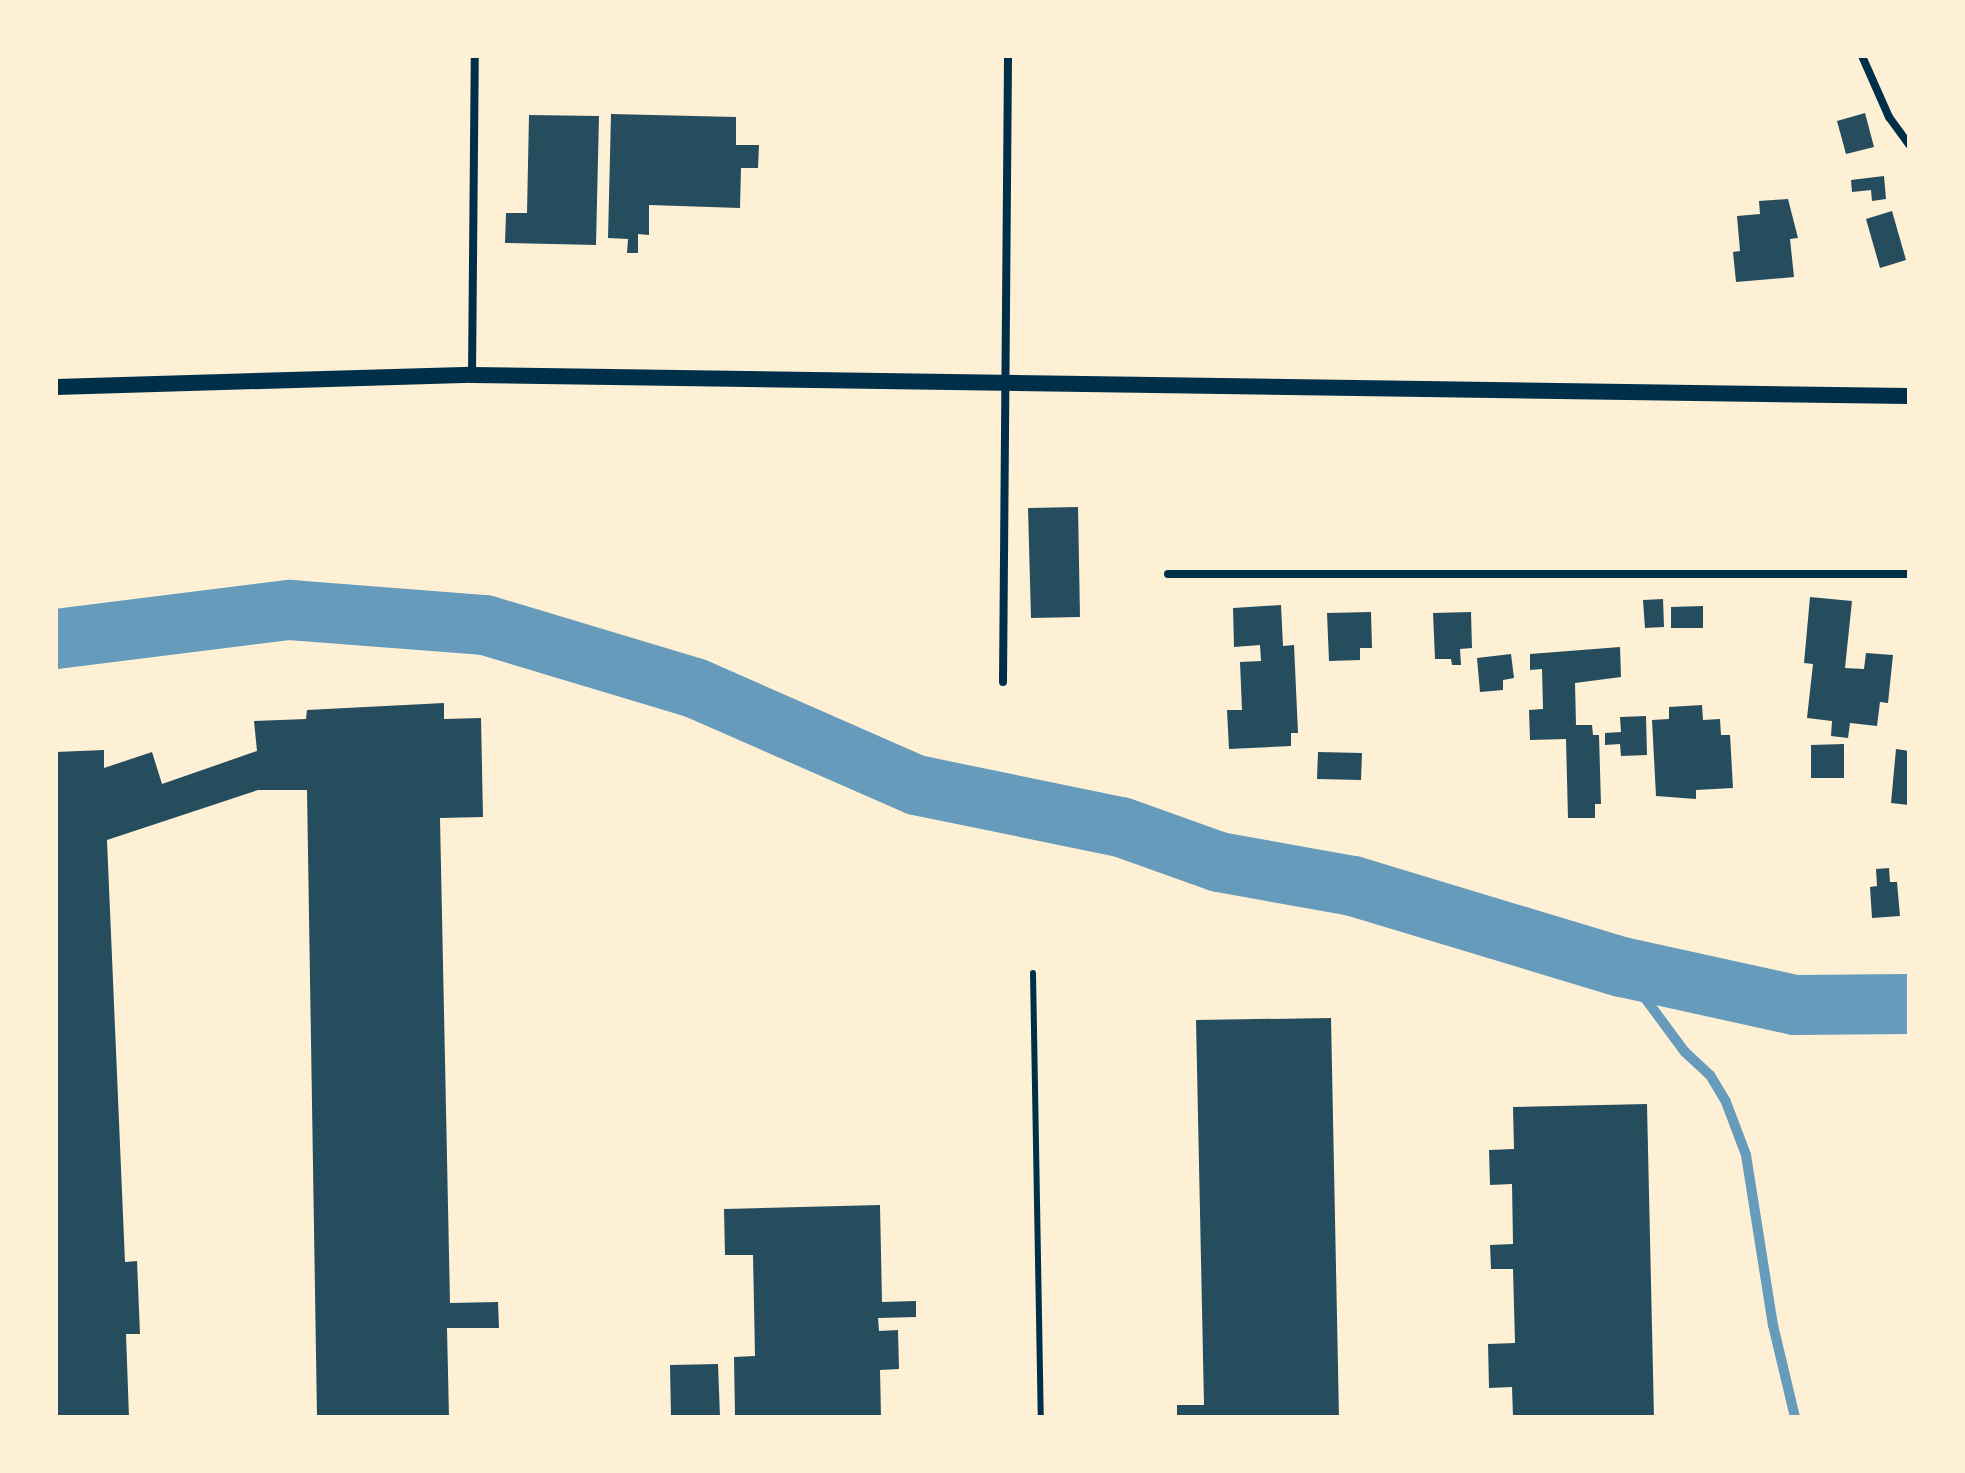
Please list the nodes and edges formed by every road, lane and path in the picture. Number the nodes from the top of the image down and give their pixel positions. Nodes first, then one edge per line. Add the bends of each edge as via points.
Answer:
1 (475, 56) edge
2 (1008, 56) edge
3 (1862, 56) edge
4 (1909, 145) edge
5 (472, 375) junction
6 (1005, 385) junction
7 (56, 387) edge
8 (1909, 396) edge
9 (1168, 574) dead end
10 (1909, 574) edge
11 (1003, 682) dead end
12 (1033, 973) dead end
13 (1041, 1417) edge

1 - 5 street
2 - 6 street
3 - 4 street via 1889,117
5 - 6 main road
5 - 7 main road
6 - 8 main road
6 - 11 street
9 - 10 street
12 - 13 lane

